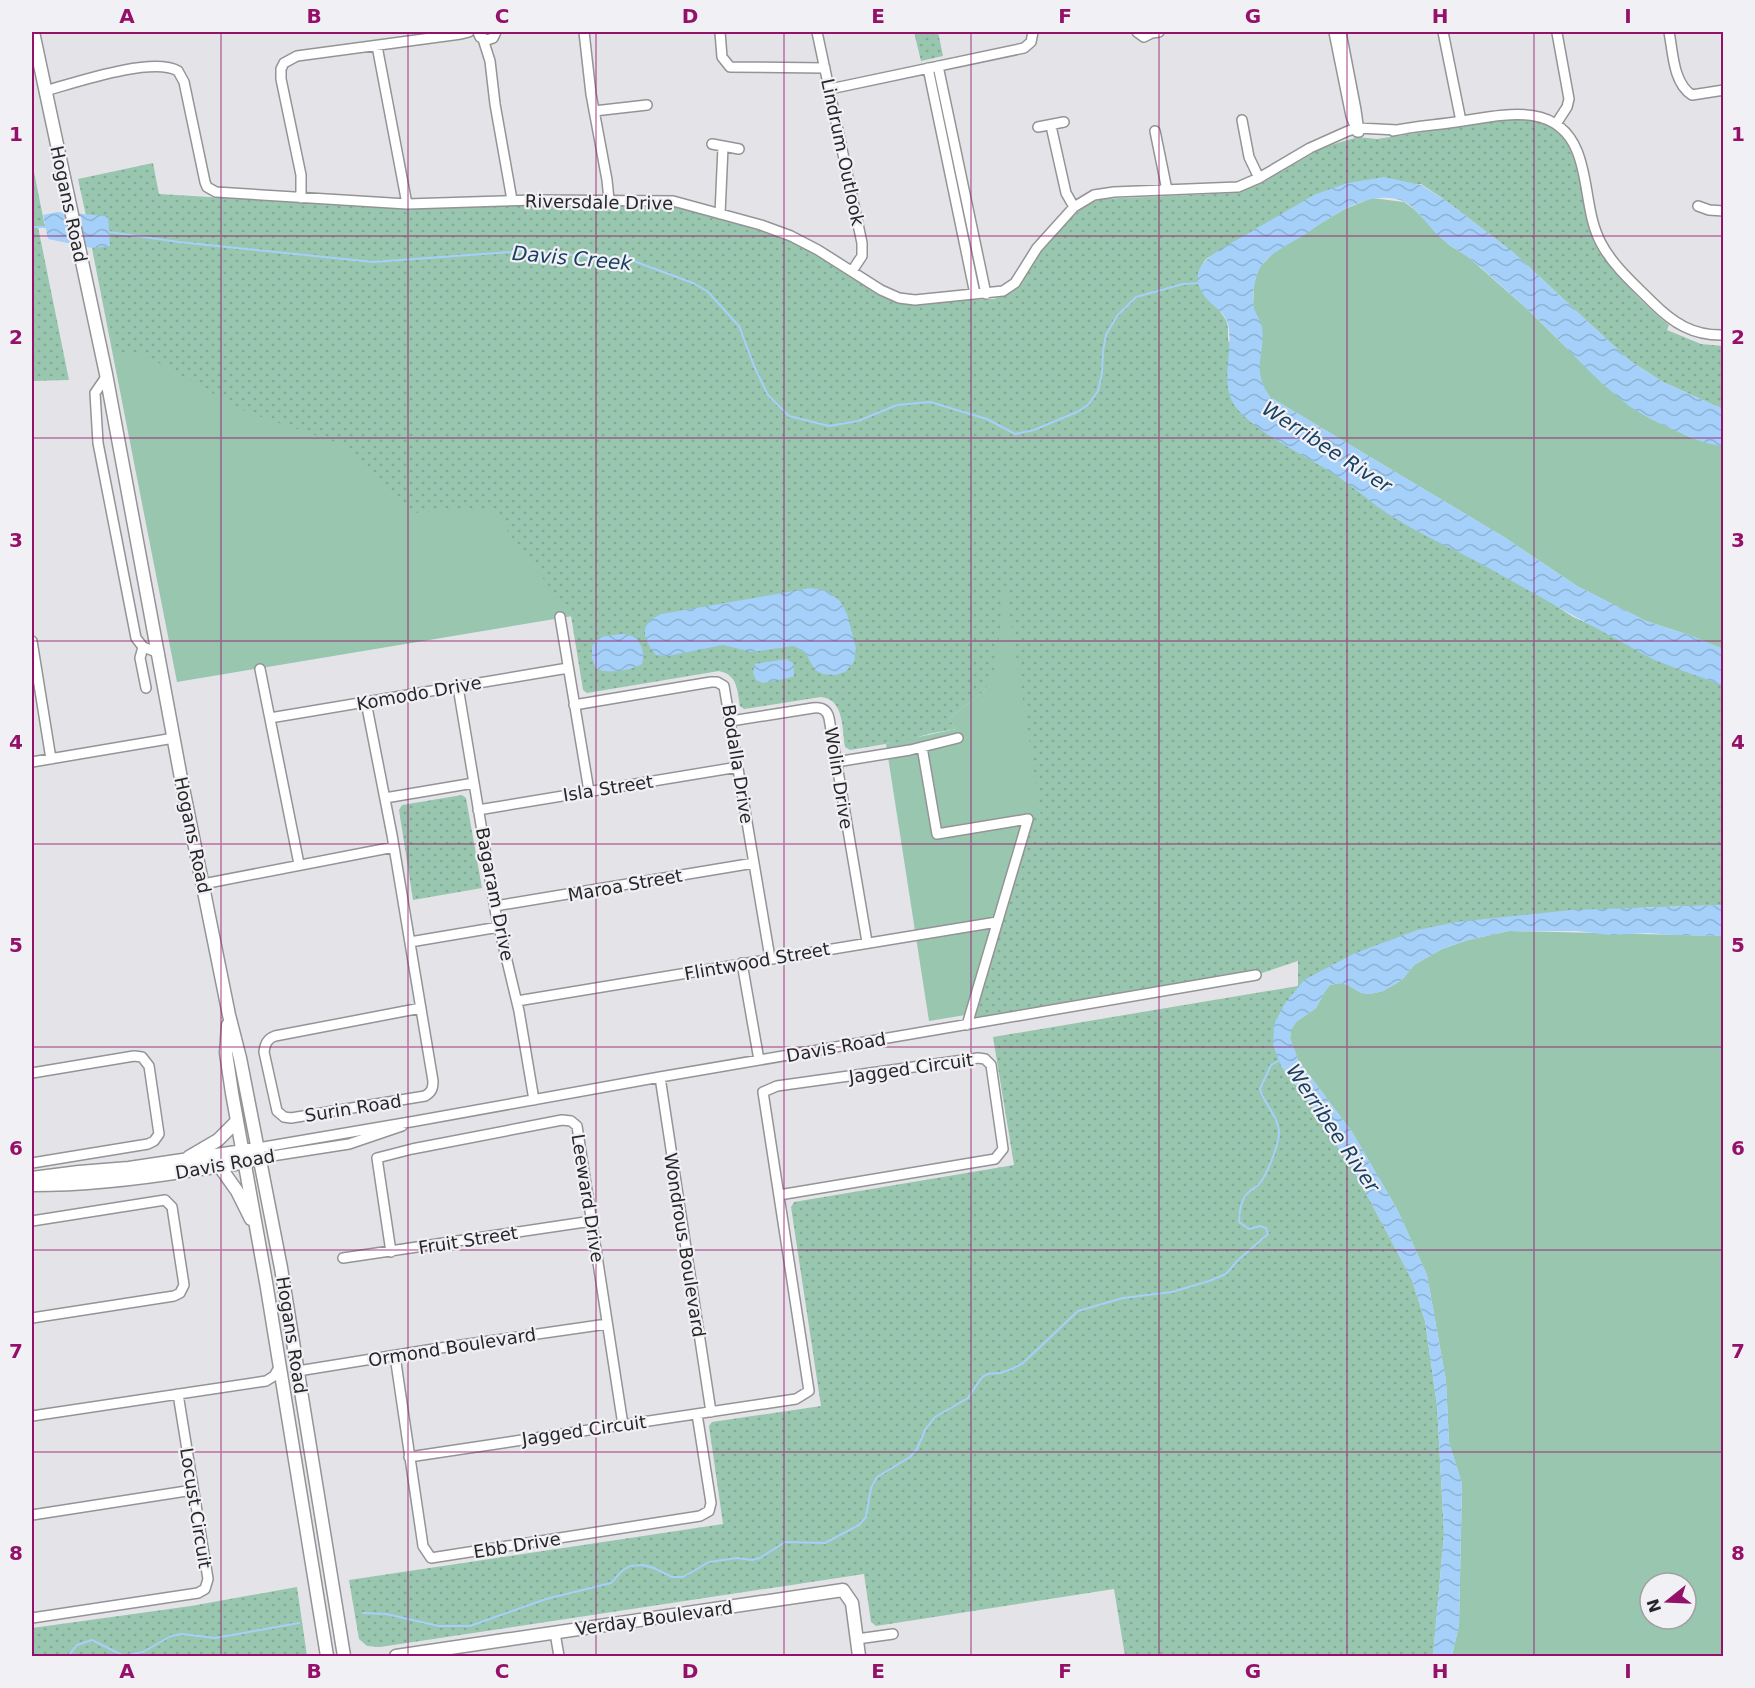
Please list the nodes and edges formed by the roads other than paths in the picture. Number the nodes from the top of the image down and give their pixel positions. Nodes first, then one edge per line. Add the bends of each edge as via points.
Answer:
1 (33, 32) edge
2 (584, 32) edge
3 (720, 32) edge
4 (817, 32) edge
5 (1033, 32) edge
6 (1137, 32) edge
7 (1159, 32) edge
8 (1334, 32) edge
9 (1341, 32) edge
10 (1443, 32) edge
11 (1669, 32) edge
12 (465, 33) edge
13 (1557, 33) edge
14 (496, 34) edge
15 (480, 36) edge
16 (377, 46) junction
17 (490, 61) junction
18 (933, 67) junction
19 (825, 68) junction
20 (45, 87) junction
21 (830, 89) junction
22 (1724, 90) edge
23 (647, 105) dead end
24 (594, 111) junction
25 (1242, 120) dead end
26 (1461, 121) junction
27 (1064, 122) dead end
28 (1556, 124) junction
29 (1051, 126) junction
30 (1038, 127) dead end
31 (952, 130) junction
32 (1358, 130) junction
33 (1155, 131) dead end
34 (942, 132) junction
35 (712, 144) dead end
36 (723, 147) junction
37 (739, 149) dead end
38 (1259, 178) junction
39 (1167, 190) junction
40 (301, 198) junction
41 (512, 200) junction
42 (609, 200) junction
43 (406, 204) junction
44 (1698, 206) dead end
45 (1074, 207) junction
46 (1724, 211) edge
47 (720, 214) junction
48 (970, 220) junction
49 (960, 222) junction
50 (852, 271) junction
51 (975, 294) junction
52 (986, 294) junction
53 (1724, 335) edge
54 (106, 377) junction
55 (560, 617) dead end
56 (32, 641) edge
57 (143, 647) junction
58 (159, 654) junction
59 (568, 668) junction
60 (260, 669) dead end
61 (458, 687) junction
62 (146, 688) dead end
63 (366, 702) junction
64 (574, 705) junction
65 (270, 718) junction
66 (731, 721) junction
67 (174, 738) junction
68 (958, 738) dead end
69 (922, 747) junction
70 (51, 759) junction
71 (32, 762) edge
72 (836, 762) junction
73 (738, 766) junction
74 (474, 783) junction
75 (588, 791) junction
76 (385, 798) junction
77 (478, 810) junction
78 (394, 847) junction
79 (754, 863) junction
80 (299, 864) junction
81 (204, 884) junction
82 (495, 906) junction
83 (997, 922) junction
84 (499, 927) junction
85 (410, 942) junction
86 (867, 942) junction
87 (770, 958) junction
88 (742, 963) junction
89 (1256, 975) dead end
90 (517, 1001) junction
91 (421, 1008) junction
92 (229, 1015) junction
93 (967, 1025) junction
94 (759, 1060) junction
95 (32, 1073) edge
96 (660, 1077) junction
97 (534, 1100) junction
98 (237, 1121) junction
99 (258, 1153) junction
100 (244, 1157) junction
101 (186, 1160) junction
102 (32, 1162) edge
103 (220, 1167) junction
104 (32, 1178) edge
105 (32, 1185) edge
106 (779, 1195) junction
107 (32, 1221) edge
108 (592, 1221) junction
109 (255, 1228) junction
110 (392, 1252) junction
111 (343, 1258) dead end
112 (32, 1318) edge
113 (607, 1324) junction
114 (394, 1356) junction
115 (280, 1366) junction
116 (298, 1371) junction
117 (266, 1381) junction
118 (178, 1394) junction
119 (284, 1395) junction
120 (711, 1412) junction
121 (697, 1414) junction
122 (32, 1416) edge
123 (623, 1425) junction
124 (410, 1457) junction
125 (193, 1490) junction
126 (32, 1515) edge
127 (32, 1618) edge
128 (555, 1633) junction
129 (893, 1634) dead end
130 (857, 1640) junction
131 (469, 1651) edge
132 (327, 1656) edge
133 (344, 1656) edge
134 (396, 1656) edge
135 (559, 1656) edge
136 (859, 1656) edge

1 - 20 street, Hogans Road
2 - 24 street
3 - 19 street via 722,57 730,68
4 - 19 street, Lindrum Outlook
5 - 18 street via 1031,42 1024,48
6 - 7 street via 1144,37
8 - 32 street via 1351,116
9 - 32 street
10 - 26 street
11 - 22 street via 1684,90 1692,95
12 - 15 street
12 - 16 street
13 - 28 street via 1569,99
14 - 15 street via 488,40
14 - 17 street
15 - 17 street
16 - 40 street via 293,57 282,66 281,79 302,182
16 - 43 street
17 - 41 street
18 - 21 street
18 - 31 street
18 - 34 street
19 - 21 street, Lindrum Outlook
20 - 40 street, Riversdale Drive via 128,70 174,69 183,78 207,187 216,192
20 - 54 street, Hogans Road
21 - 50 street, Lindrum Outlook via 862,243 862,255
23 - 24 street
24 - 42 street
25 - 38 street via 1249,157
26 - 28 street, Riversdale Drive via 1527,114
26 - 32 street, Riversdale Drive via 1373,136
27 - 29 street
28 - 53 street via 1576,148 1597,234 1612,261 1675,323 1702,334
29 - 30 street
29 - 45 street via 1066,193
31 - 34 street
31 - 48 street
32 - 38 street, Riversdale Drive via 1339,141 1324,142
33 - 39 street
34 - 49 street
35 - 36 street
36 - 37 street
36 - 47 street
38 - 39 street, Riversdale Drive via 1234,188
39 - 45 street, Riversdale Drive via 1107,192
40 - 43 street, Riversdale Drive
41 - 42 street, Riversdale Drive
41 - 43 street, Riversdale Drive
42 - 47 street, Riversdale Drive via 673,201
44 - 46 street
45 - 52 street, Riversdale Drive via 1046,237 1012,286
47 - 50 street, Riversdale Drive via 791,236
48 - 49 street
48 - 52 street
49 - 51 street
50 - 51 street, Riversdale Drive via 881,290 908,300
51 - 52 street, Riversdale Drive
54 - 57 street via 95,393 99,450 135,634
54 - 58 street, Hogans Road
55 - 59 street
56 - 70 street
57 - 58 street
57 - 62 street via 140,658
58 - 67 street, Hogans Road
59 - 61 street, Komodo Drive
59 - 64 street
60 - 65 street
61 - 63 street, Komodo Drive
61 - 74 street, Bagaram Drive
63 - 65 street, Komodo Drive
63 - 76 street, Surin Road
64 - 66 street, Bodalla Drive via 715,681 725,689
64 - 75 street
65 - 80 street
66 - 72 street, Wolin Drive via 824,709 830,718
66 - 73 street, Bodalla Drive
67 - 70 street
67 - 81 street, Hogans Road
68 - 69 street
69 - 72 street
69 - 83 street via 937,834 1028,819
70 - 71 street
72 - 86 street, Wolin Drive
73 - 75 street, Isla Street
73 - 79 street, Bodalla Drive
74 - 76 street
74 - 77 street, Bagaram Drive
75 - 77 street, Isla Street
76 - 78 street, Surin Road
77 - 82 street, Bagaram Drive
78 - 80 street
78 - 85 street, Surin Road
79 - 82 street, Maroa Street
79 - 87 street, Bodalla Drive
80 - 81 street
81 - 92 street, Hogans Road
82 - 84 street, Bagaram Drive
83 - 86 street, Flintwood Street
83 - 93 street
84 - 85 street
84 - 90 street, Bagaram Drive
85 - 91 street, Surin Road
86 - 87 street, Flintwood Street
87 - 88 street, Flintwood Street
88 - 90 street, Flintwood Street
88 - 94 street
89 - 93 street, Davis Road
90 - 97 street, Bagaram Drive
91 - 91 street, Surin Road via 270,1039 264,1052 277,1111 291,1118 428,1094 433,1081
92 - 98 street, Hogans Road via 226,1053
92 - 99 street, Hogans Road
93 - 94 street, Davis Road
94 - 96 street, Davis Road
95 - 102 street via 134,1056 144,1059 149,1066 159,1129 154,1141
96 - 97 street, Davis Road
96 - 120 street, Wondrous Boulevard
97 - 99 street, Davis Road via 416,1121 349,1144
98 - 100 street, Hogans Road
98 - 101 street via 218,1140
99 - 100 street, Davis Road
99 - 116 street, Hogans Road
100 - 101 street, Davis Road
100 - 103 street, Davis Road
100 - 109 street, Hogans Road
101 - 104 street, Davis Road
103 - 105 street, Davis Road via 113,1182
103 - 109 street
106 - 106 street, Jagged Circuit via 763,1092 777,1086 978,1058 991,1065 1003,1149 994,1159
106 - 120 street, Jagged Circuit via 809,1390 796,1399
107 - 112 street via 158,1200 168,1202 173,1211 184,1282 182,1292 174,1296
108 - 110 street, Fruit Street
108 - 110 street, Leeward Drive via 577,1126 562,1120 377,1158
108 - 113 street, Leeward Drive
109 - 115 street, Hogans Road
110 - 111 street, Fruit Street
113 - 114 street, Ormond Boulevard
113 - 123 street, Leeward Drive
114 - 116 street, Ormond Boulevard
114 - 124 street, Ebb Drive
115 - 117 street
115 - 119 street, Hogans Road
116 - 133 street, Hogans Road
117 - 118 street
117 - 119 street
118 - 122 street
118 - 125 street, Locust Circuit
119 - 132 street, Hogans Road
120 - 121 street, Jagged Circuit
121 - 123 street, Jagged Circuit
121 - 124 street, Ebb Drive via 711,1503 709,1511 700,1516 431,1558 423,1546
123 - 124 street, Jagged Circuit
125 - 126 street
125 - 127 street, Locust Circuit via 208,1582 203,1591
128 - 130 street, Verday Boulevard via 843,1590 852,1604
128 - 131 street, Verday Boulevard
128 - 135 street
129 - 130 street
130 - 136 street, Verday Boulevard
131 - 134 street, Verday Boulevard

